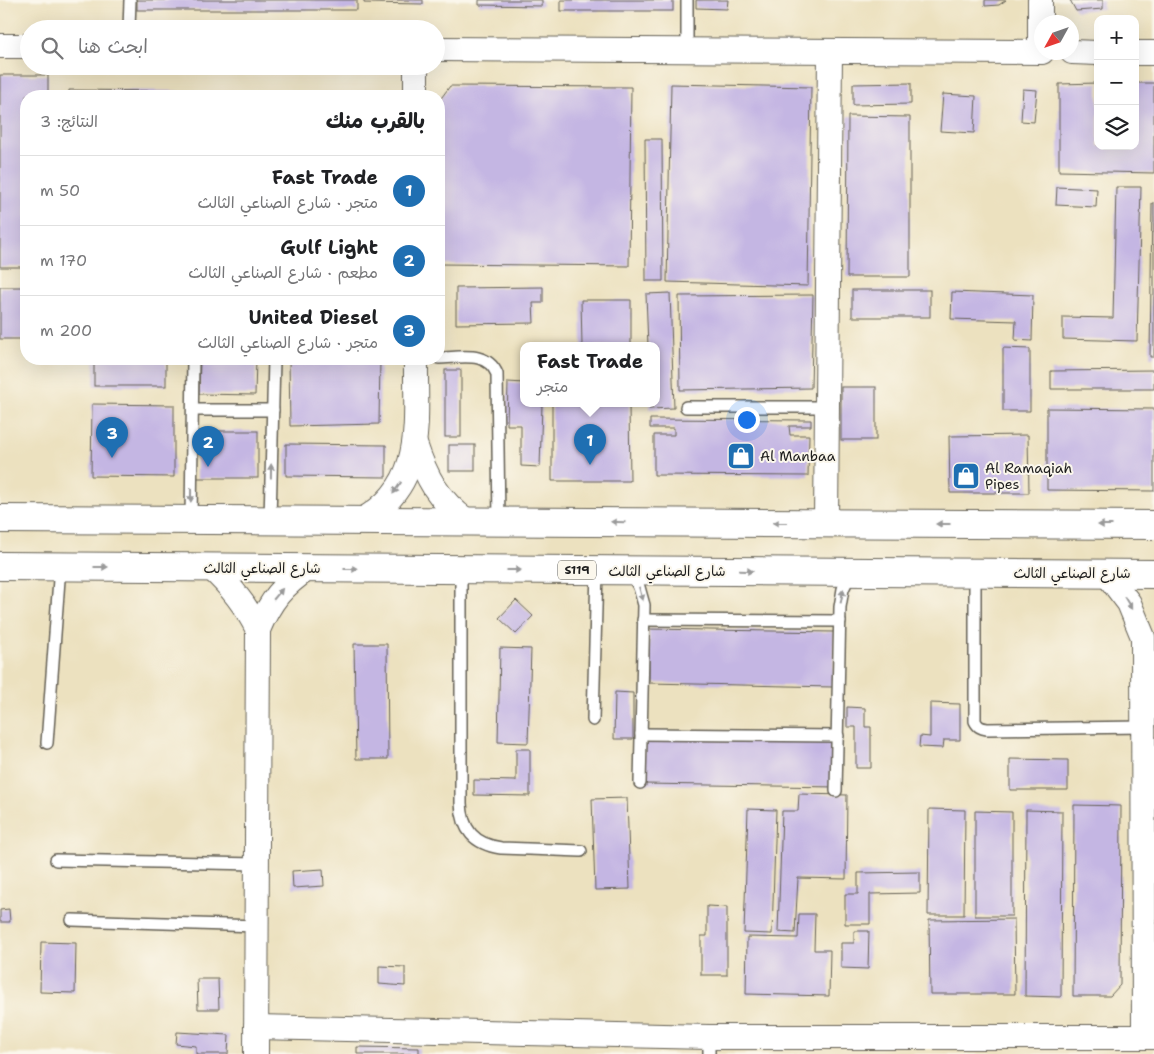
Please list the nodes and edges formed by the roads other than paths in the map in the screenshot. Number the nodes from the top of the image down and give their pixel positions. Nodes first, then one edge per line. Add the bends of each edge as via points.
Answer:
1 (130, 0) edge
2 (688, 0) edge
3 (1040, 0) edge
4 (1040, 15) edge
5 (129, 20) edge
6 (0, 46) edge
7 (20, 46) edge
8 (445, 49) edge
9 (686, 50) junction
10 (830, 51) junction
11 (1034, 52) edge
12 (1079, 52) edge
13 (1094, 52) edge
14 (1139, 53) edge
15 (1154, 53) edge
16 (416, 75) edge
17 (416, 90) edge
18 (445, 358) edge
19 (194, 365) edge
20 (274, 365) edge
21 (416, 365) edge
22 (686, 407) dead end
23 (827, 407) junction
24 (193, 410) junction
25 (273, 410) junction
26 (415, 444) junction
27 (0, 519) edge
28 (191, 519) junction
29 (270, 520) junction
30 (362, 520) junction
31 (467, 521) junction
32 (499, 521) junction
33 (826, 523) junction
34 (1154, 525) edge
35 (0, 566) edge
36 (60, 566) junction
37 (210, 568) junction
38 (310, 568) junction
39 (462, 569) junction
40 (597, 570) junction
41 (629, 570) junction
42 (851, 572) junction
43 (975, 573) junction
44 (1106, 573) junction
45 (1154, 574) edge
46 (644, 620) junction
47 (840, 621) junction
48 (1149, 627) edge
49 (258, 630) junction
50 (593, 720) dead end
51 (1144, 727) junction
52 (641, 734) junction
53 (838, 736) junction
54 (47, 743) dead end
55 (640, 783) dead end
56 (836, 791) dead end
57 (581, 850) dead end
58 (56, 860) dead end
59 (257, 864) junction
60 (72, 920) dead end
61 (257, 926) junction
62 (256, 1027) junction
63 (1149, 1037) edge
64 (709, 1046) edge
65 (256, 1054) edge

1 - 5 lane
2 - 9 lane
3 - 4 street
6 - 7 street
8 - 9 street
9 - 10 street
10 - 11 street
10 - 23 street
12 - 13 street
14 - 15 street
16 - 17 street
18 - 32 lane via 484,358 497,374
19 - 24 lane
20 - 25 lane
21 - 26 street
22 - 23 lane
23 - 33 street
24 - 25 lane
24 -> 28 lane
29 -> 25 lane
26 -> 30 street via 403,481 378,511
26 - 31 street via 439,496
27 - 28 main road
28 - 29 main road
29 - 30 main road
30 - 31 main road
31 - 32 main road
33 -> 32 main road
34 -> 33 main road
35 - 36 main road, شارع الصناعي الثالث / S119
36 -> 37 main road, شارع الصناعي الثالث / S119
36 - 54 lane
37 - 38 main road, شارع الصناعي الثالث / S119
37 - 49 street via 238,596
38 -> 39 main road, شارع الصناعي الثالث / S119
49 -> 38 street via 278,594 292,579
39 -> 40 main road, شارع الصناعي الثالث / S119
39 - 57 lane via 461,808 465,825 479,842 490,846
40 - 41 main road, شارع الصناعي الثالث / S119
40 - 50 lane
41 -> 42 main road, شارع الصناعي الثالث / S119
41 -> 46 lane via 642,596
42 - 43 main road, شارع الصناعي الثالث / S119
47 -> 42 lane via 841,598
43 - 44 main road, شارع الصناعي الثالث / S119
43 - 51 lane via 977,726 987,729
44 - 45 main road, شارع الصناعي الثالث / S119
44 -> 48 street
46 - 47 lane
46 - 52 lane
47 - 53 lane
48 - 51 street
49 - 59 street
51 - 63 street
52 - 53 lane
52 - 55 lane
53 - 56 lane
58 - 59 lane
59 - 61 street
60 - 61 lane
61 - 62 street
62 - 64 street
62 - 65 street
63 - 64 street

